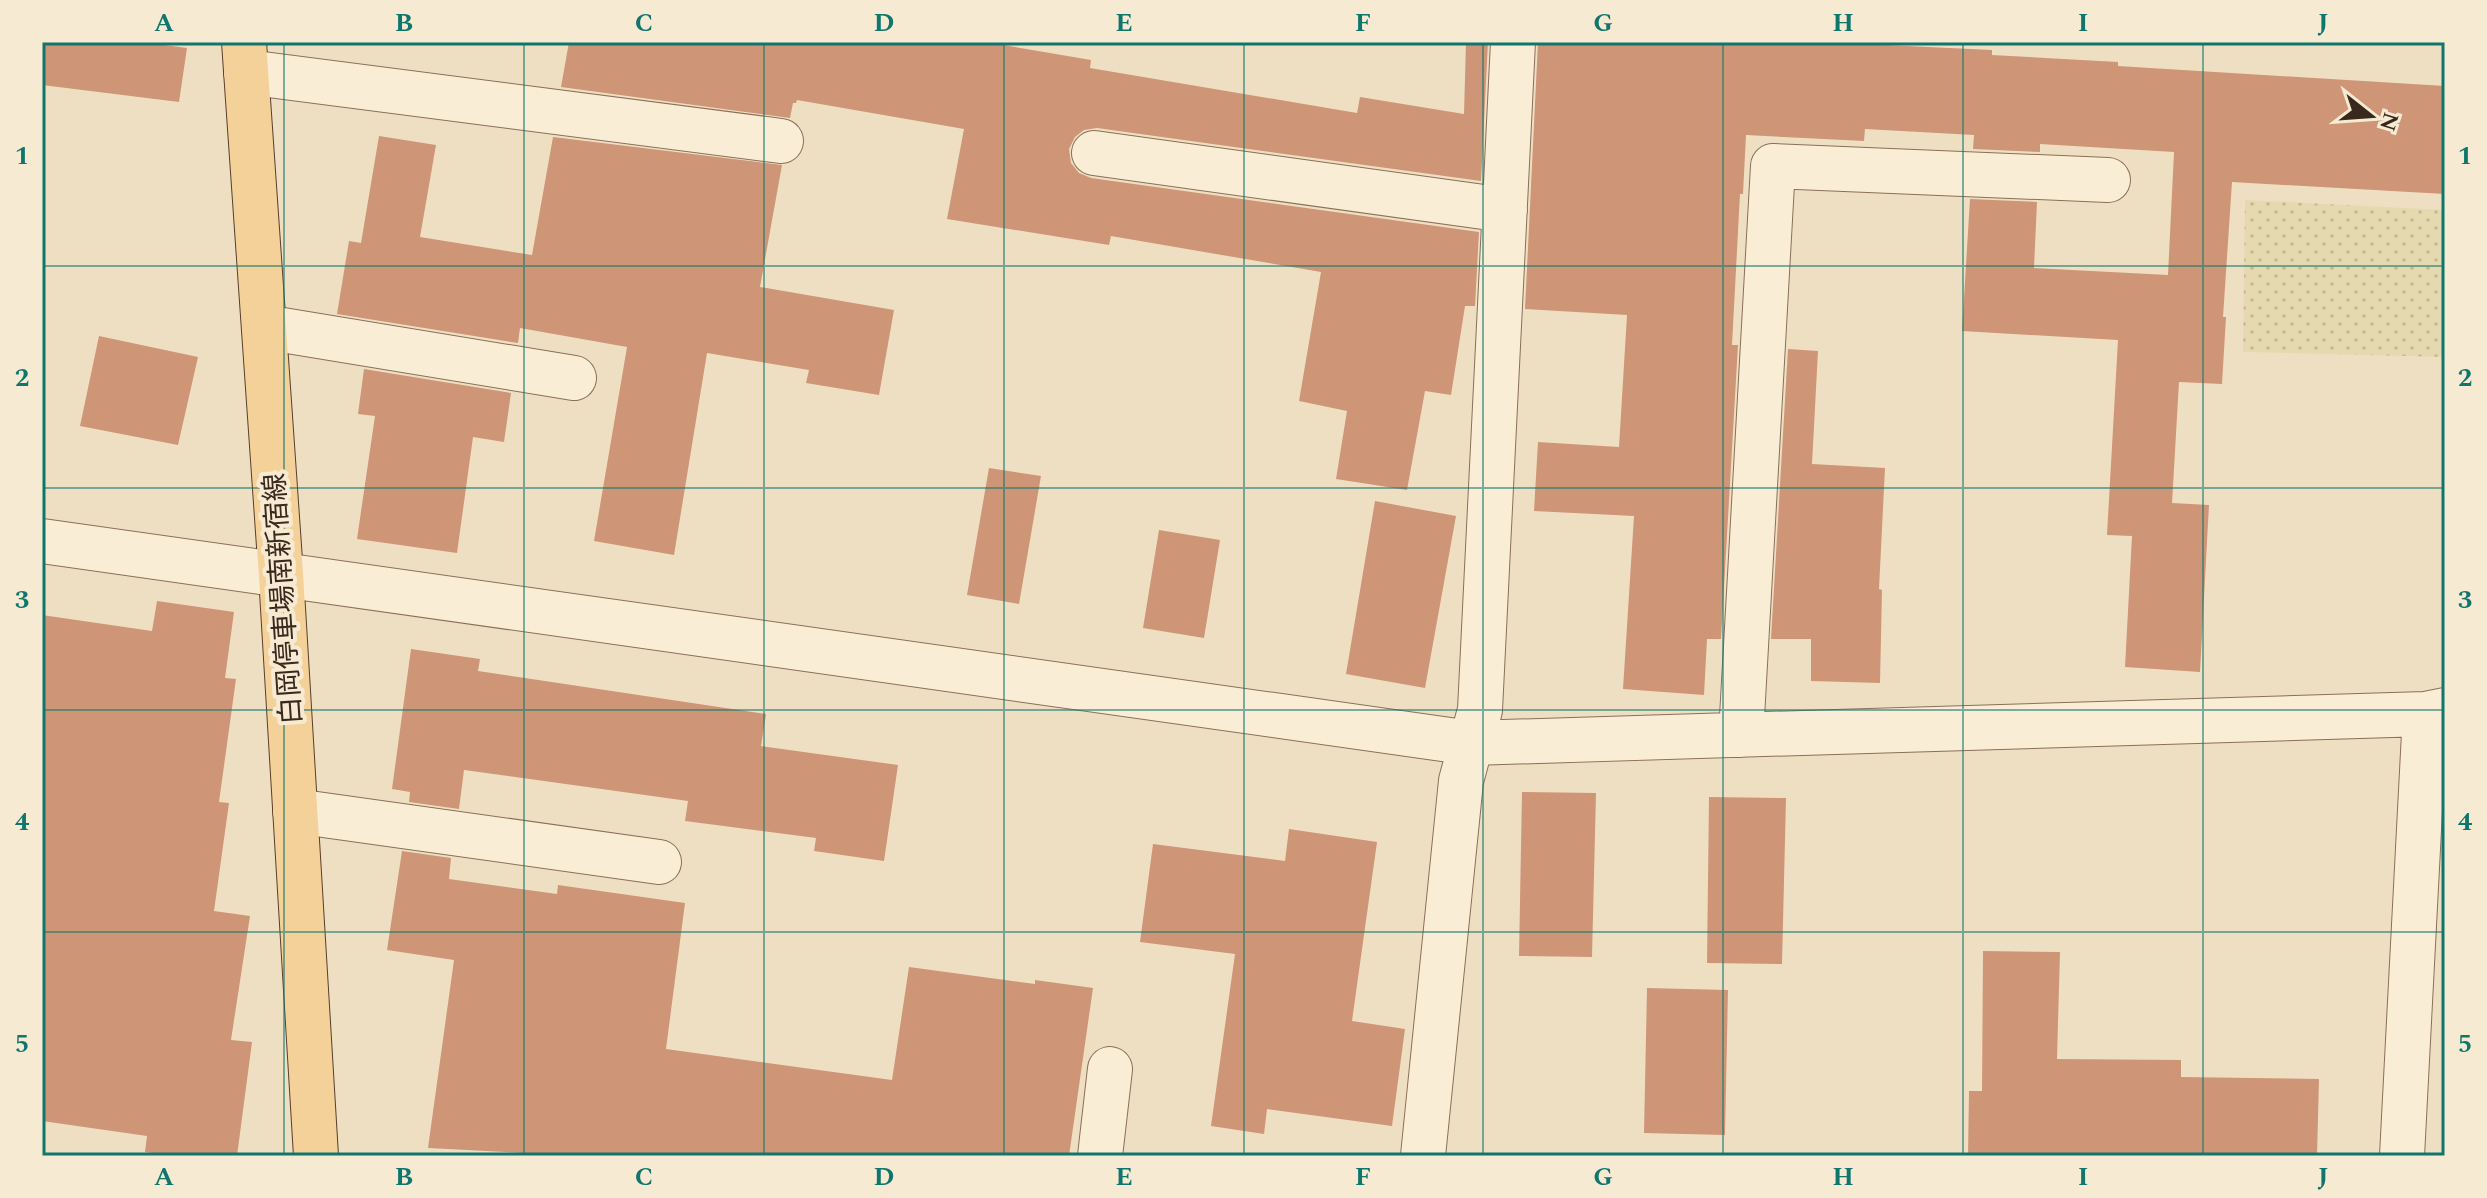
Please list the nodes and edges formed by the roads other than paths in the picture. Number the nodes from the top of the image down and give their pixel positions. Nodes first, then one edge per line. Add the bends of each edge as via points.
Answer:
1 (1513, 42) edge
2 (245, 57) edge
3 (781, 141) dead end
4 (1094, 153) dead end
5 (2108, 180) dead end
6 (1505, 210) junction
7 (264, 327) junction
8 (574, 378) dead end
9 (42, 541) edge
10 (281, 575) junction
11 (2435, 712) edge
12 (1741, 735) junction
13 (1471, 743) junction
14 (295, 811) junction
15 (659, 862) dead end
16 (1110, 1069) dead end
17 (316, 1156) edge
18 (1100, 1156) edge
19 (1423, 1156) edge
20 (2402, 1156) edge

1 - 6 street
2 - 3 street
2 - 7 main road, 白岡停車場南新宿線
4 - 6 street
5 - 12 street via 1773,166
6 - 13 street via 1480,710
7 - 8 street
7 - 10 main road, 白岡停車場南新宿線
9 - 10 street
10 - 13 street
10 - 14 main road, 白岡停車場南新宿線
11 - 12 street
11 - 20 street
12 - 13 street
13 - 19 street via 1461,781
14 - 15 street
14 - 17 main road, 白岡停車場南新宿線
16 - 18 street

